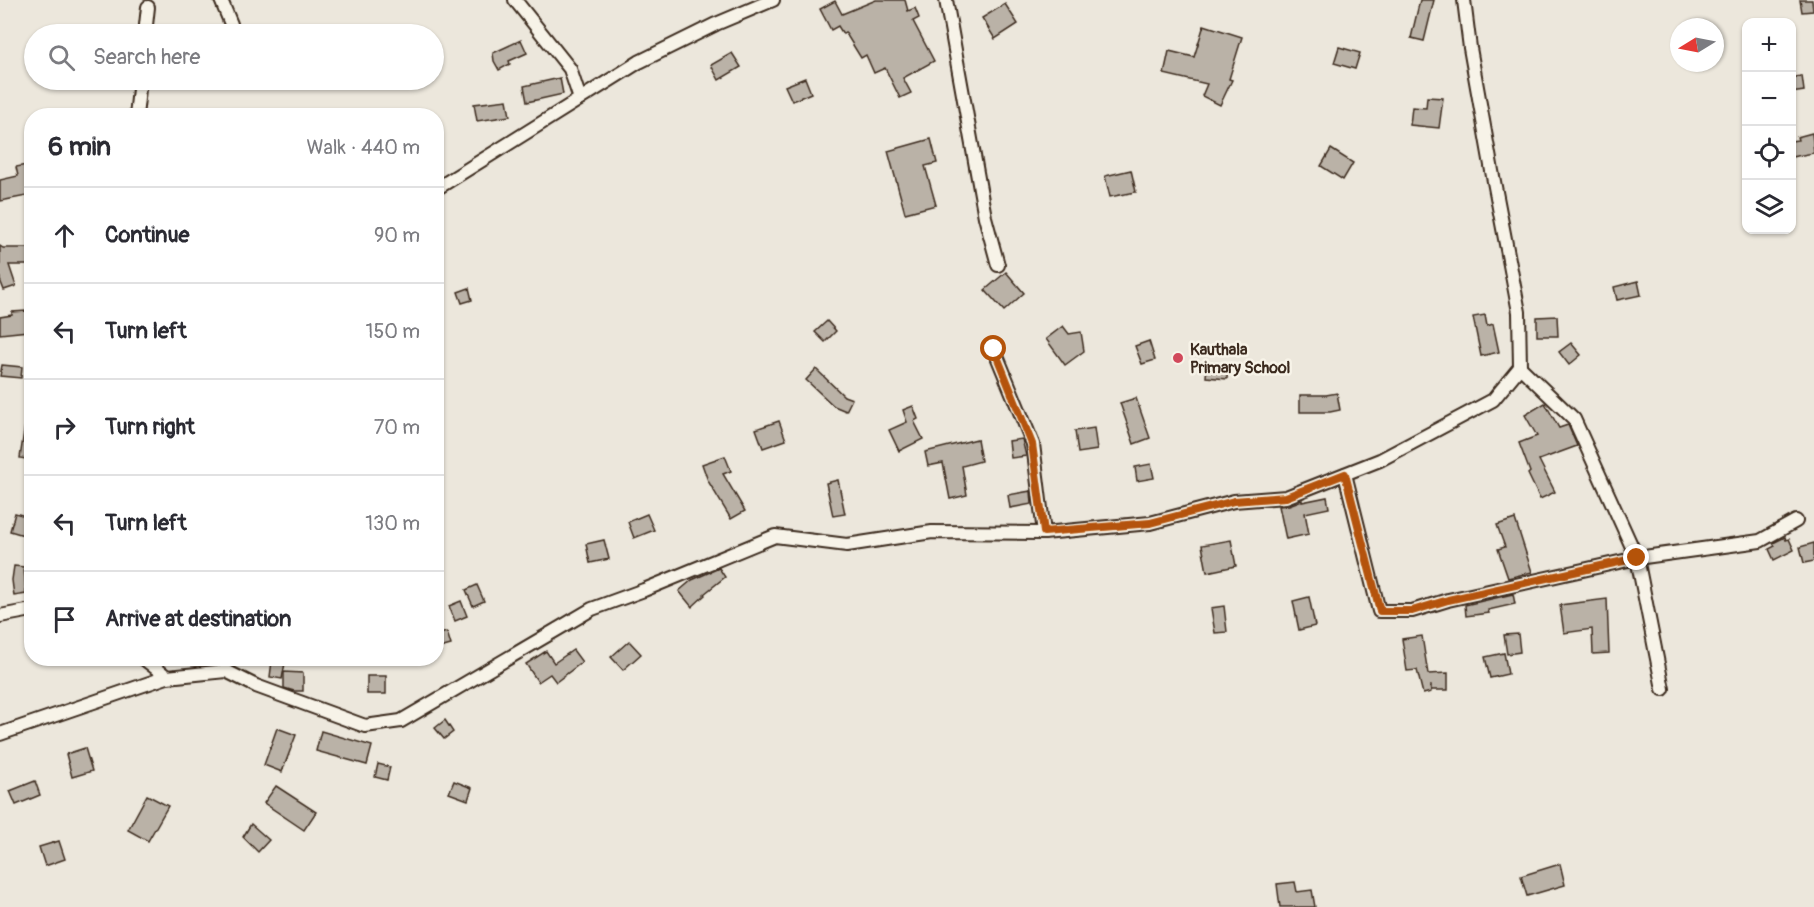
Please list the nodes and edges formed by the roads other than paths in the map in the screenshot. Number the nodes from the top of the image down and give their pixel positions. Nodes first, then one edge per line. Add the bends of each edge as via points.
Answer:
1 (221, 0) edge
2 (515, 0) edge
3 (773, 0) edge
4 (946, 0) edge
5 (1464, 0) edge
6 (148, 7) dead end
7 (146, 24) edge
8 (231, 24) dead end
9 (139, 90) edge
10 (580, 99) junction
11 (137, 108) edge
12 (444, 184) edge
13 (998, 265) dead end
14 (994, 349) dead end
15 (1520, 367) junction
16 (1345, 474) junction
17 (1796, 521) dead end
18 (1044, 532) junction
19 (1637, 558) junction
20 (24, 612) edge
21 (0, 616) edge
22 (153, 666) edge
23 (167, 677) junction
24 (1663, 689) dead end
25 (0, 734) edge

1 - 8 street
2 - 10 street via 570,69
3 - 10 street via 639,62
4 - 13 street via 985,217
5 - 15 street via 1519,312
6 - 7 street
9 - 11 street
10 - 12 street
14 - 18 street via 1032,444
15 - 16 street via 1493,400 1380,460
15 - 19 street via 1574,419
16 - 18 street via 1286,497 1234,501 1150,523
16 - 19 street via 1380,611 1412,611
17 - 19 street via 1760,541
18 - 23 street via 932,532 847,545 775,536 592,609 400,721 365,726 226,671
19 - 24 street
20 - 21 street
22 - 23 street
23 - 25 street

